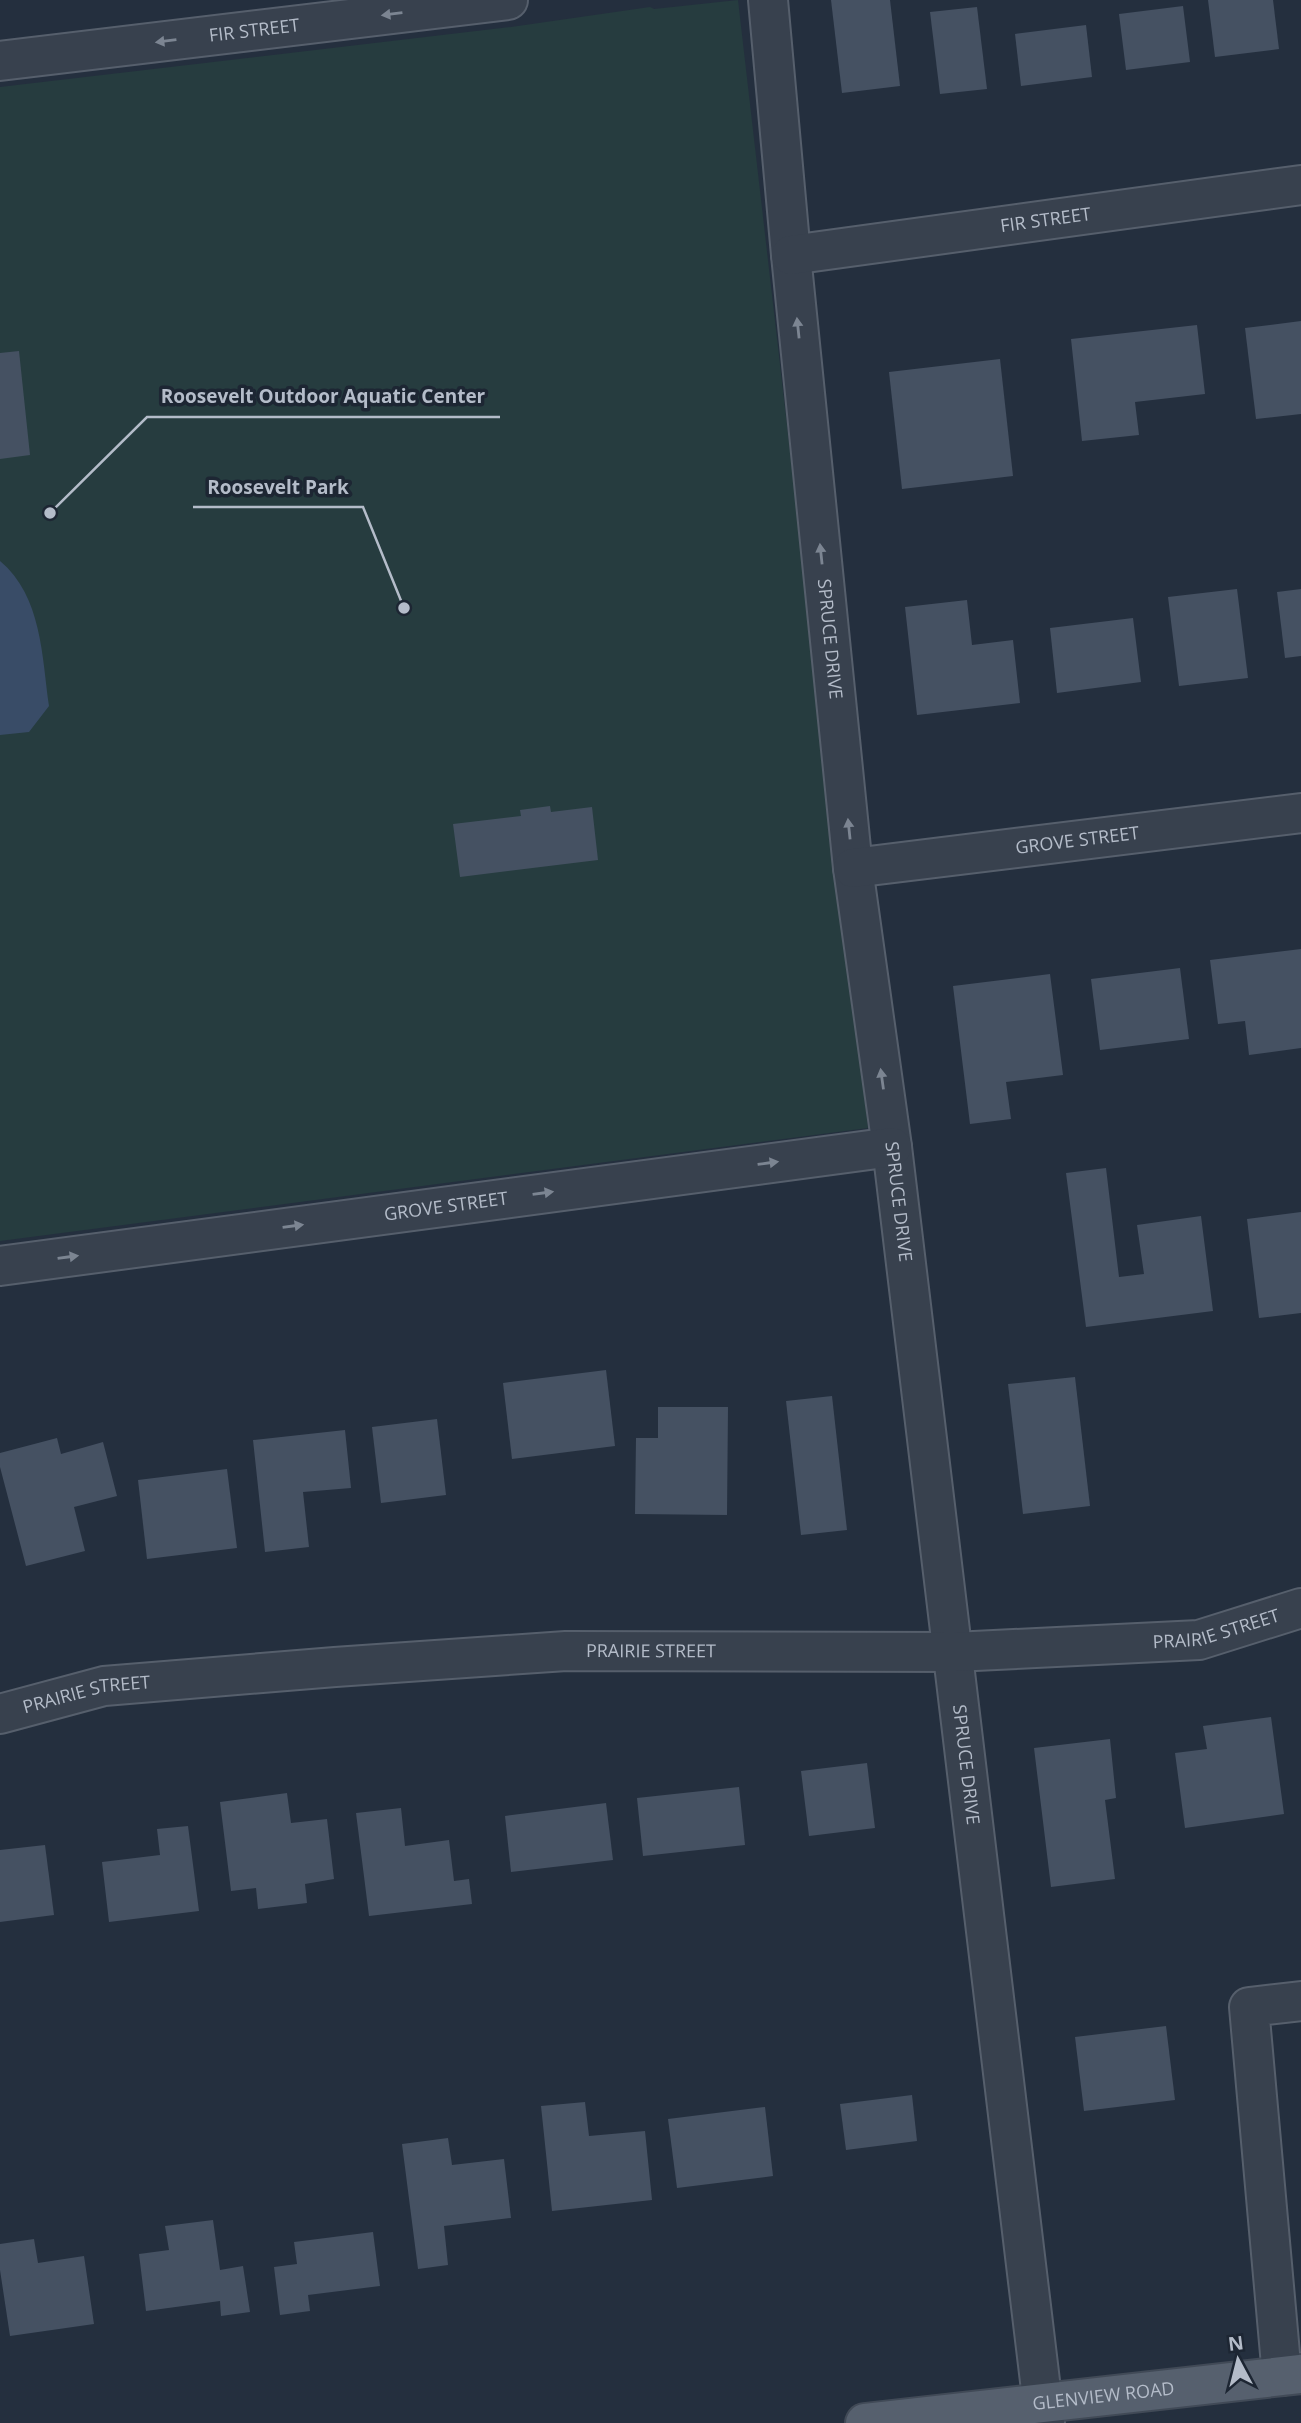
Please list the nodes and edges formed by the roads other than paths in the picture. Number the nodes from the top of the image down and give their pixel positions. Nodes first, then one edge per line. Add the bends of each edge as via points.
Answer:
1 (508, 0) edge
2 (768, 0) edge
3 (0, 61) edge
4 (1301, 185) edge
5 (791, 255) junction
6 (1301, 813) edge
7 (853, 868) junction
8 (892, 1147) junction
9 (0, 1266) edge
10 (1301, 1608) edge
11 (954, 1652) junction
12 (0, 1714) edge
13 (1301, 2001) edge
14 (1292, 2375) edge
15 (1044, 2413) edge
16 (865, 2423) edge

1 -> 3 street, FIR STREET
2 - 5 street, SPRUCE DRIVE
4 - 5 street, FIR STREET
7 -> 5 street, SPRUCE DRIVE
6 - 7 street, GROVE STREET
8 -> 7 street, SPRUCE DRIVE
9 -> 8 street, GROVE STREET
8 - 11 street, SPRUCE DRIVE
10 - 11 street, PRAIRIE STREET via 1199,1640
11 - 12 street, PRAIRIE STREET via 553,1652 104,1686
11 - 15 street, SPRUCE DRIVE
13 - 14 street via 1249,2007
14 - 15 main road, GLENVIEW ROAD
15 - 16 main road, GLENVIEW ROAD

